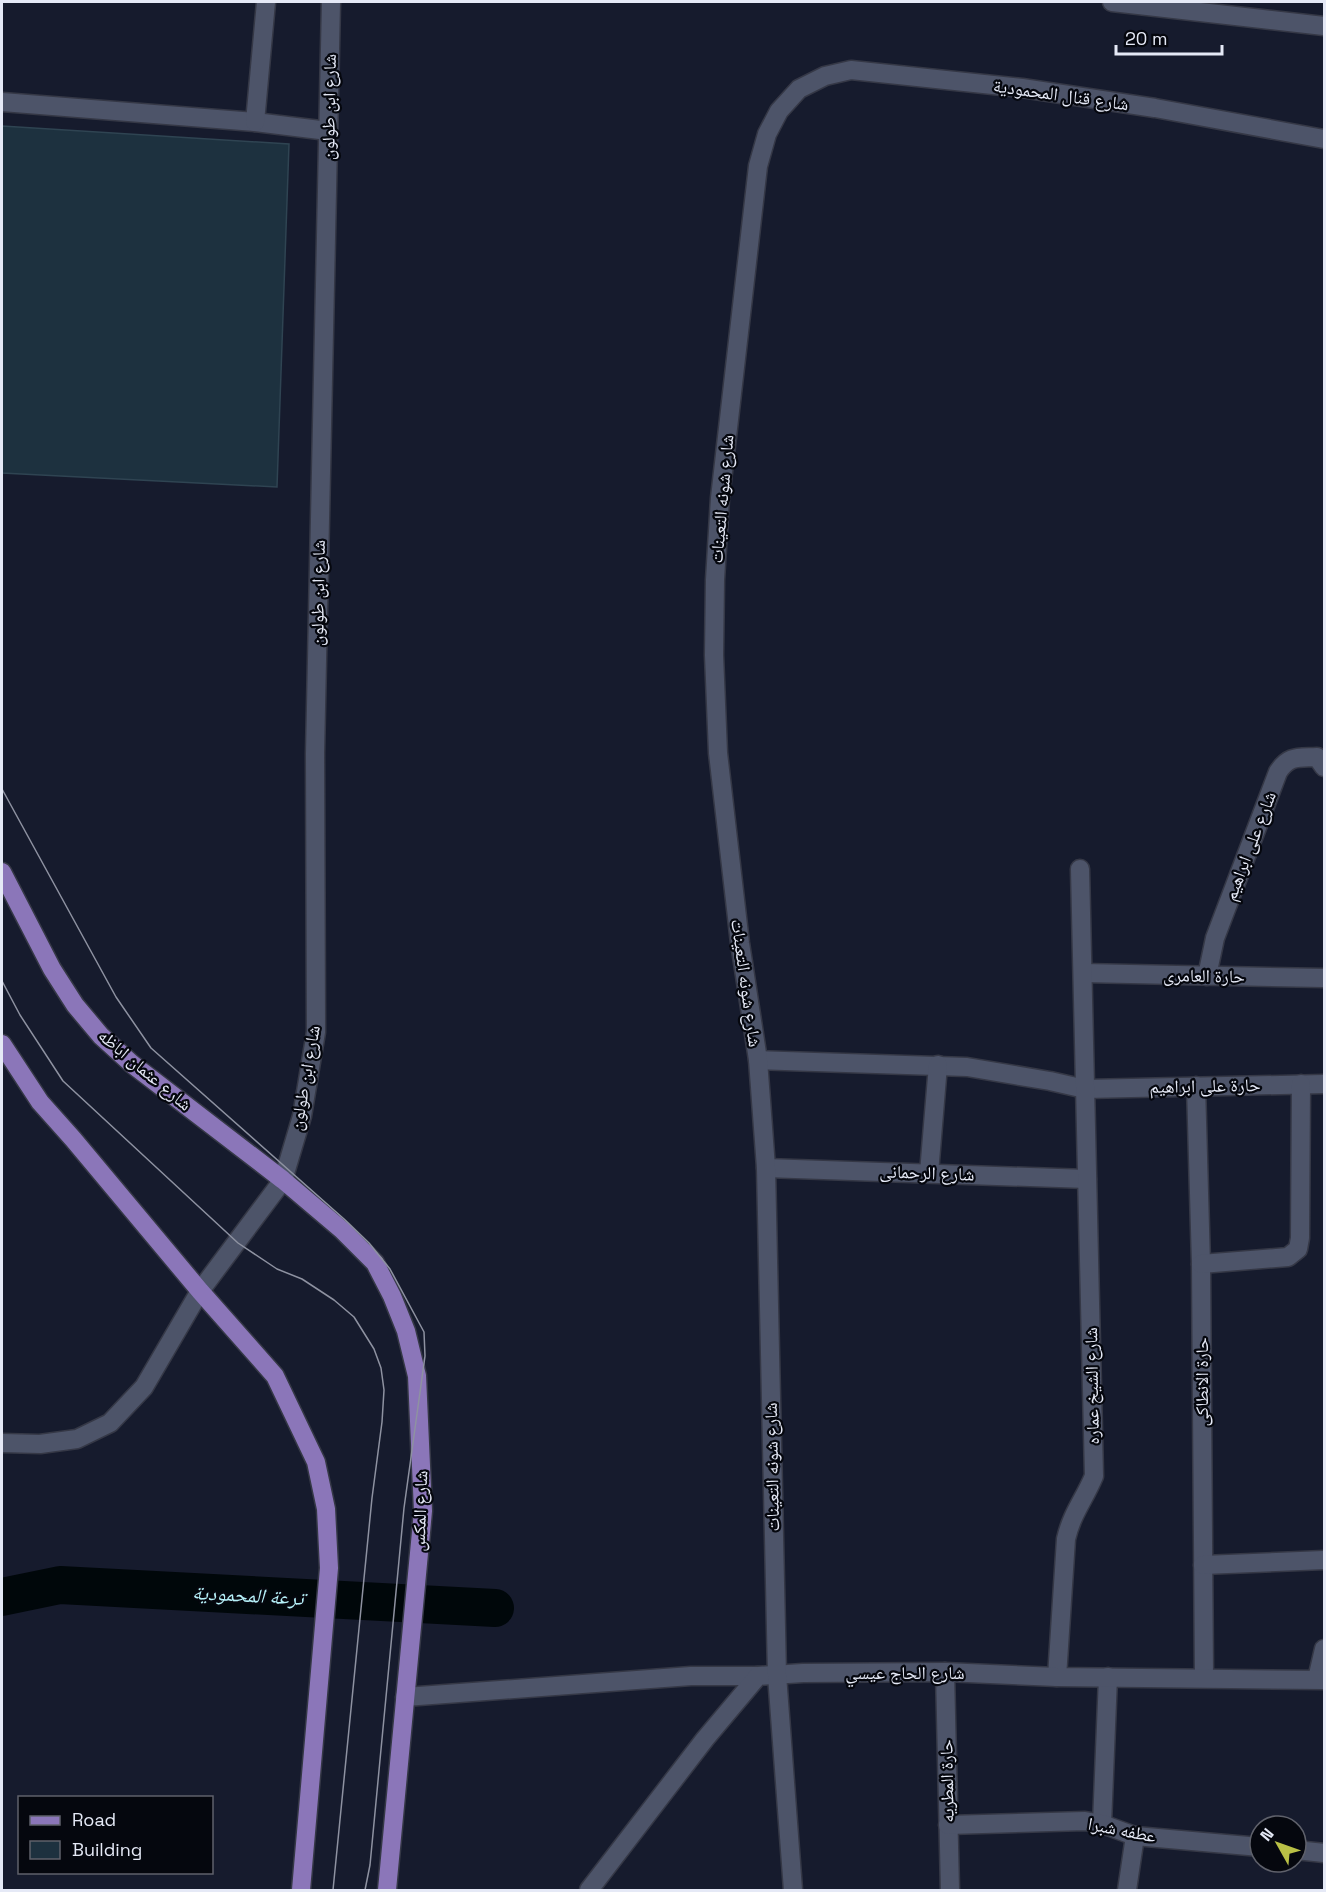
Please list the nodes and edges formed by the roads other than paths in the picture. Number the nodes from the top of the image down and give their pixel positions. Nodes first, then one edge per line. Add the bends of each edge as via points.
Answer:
1 (266, 2) edge
2 (331, 2) edge
3 (1112, 2) edge
4 (1324, 26) edge
5 (799, 89) joint
6 (2, 102) edge
7 (255, 122) junction
8 (328, 131) junction
9 (1324, 139) edge
10 (1324, 767) edge
11 (1080, 869) dead end
12 (2, 872) edge
13 (1083, 973) junction
14 (1207, 976) junction
15 (1324, 978) edge
16 (2, 1044) edge
17 (758, 1060) junction
18 (938, 1065) junction
19 (1301, 1084) junction
20 (1324, 1084) edge
21 (1196, 1086) junction
22 (1085, 1089) junction
23 (766, 1168) junction
24 (929, 1173) junction
25 (1087, 1179) junction
26 (283, 1180) junction
27 (1201, 1264) junction
28 (200, 1291) junction
29 (2, 1443) edge
30 (1324, 1560) edge
31 (1203, 1565) junction
32 (1324, 1649) edge
33 (945, 1672) junction
34 (777, 1675) junction
35 (758, 1676) junction
36 (1057, 1677) junction
37 (1108, 1677) junction
38 (1204, 1678) junction
39 (1321, 1679) edge
40 (405, 1697) junction
41 (1102, 1824) junction
42 (948, 1825) junction
43 (1135, 1836) junction
44 (1248, 1846) edge
45 (1308, 1851) edge
46 (1324, 1853) edge
47 (301, 1890) edge
48 (387, 1890) edge
49 (589, 1890) edge
50 (793, 1890) edge
51 (950, 1890) edge
52 (1127, 1890) edge

1 - 7 street
2 - 8 street, شارع ابن طولون
3 - 4 street
5 - 9 street, شارع قنال المحمودية via 825,76 851,70 1022,88
5 - 17 street, شارع شونه التعينات via 779,111 767,134 758,166 721,486 715,580 718,753
6 - 7 street
7 - 8 street
8 - 26 street, شارع ابن طولون via 315,742 316,1032 302,1116
10 - 14 street, شارع على ابراهيم via 1317,757 1292,758 1278,772 1215,938
11 - 13 street, شارع الشيخ عماره
12 - 26 main road, شارع عثمان اباظه via 52,969 101,1036
13 - 14 street, حارة العامرى
13 - 22 street, شارع الشيخ عماره
14 - 15 street, حارة العامرى
16 - 28 main road via 40,1102
17 - 18 street
17 - 23 street, شارع شونه التعينات
18 - 22 street
18 - 24 street
19 - 20 street, حارة على ابراهيم
19 - 21 street, حارة على ابراهيم
19 - 27 street via 1298,1249 1288,1257
21 - 22 street, حارة على ابراهيم
21 - 27 street, حارة الانطاكى
22 - 25 street, شارع الشيخ عماره
23 - 24 street, شارع الرحمانى
23 - 34 street, شارع شونه التعينات
24 - 25 street, شارع الرحمانى
25 - 36 street, شارع الشيخ عماره via 1094,1476 1070,1522 1066,1539
26 - 28 street
26 - 40 main road, شارع المكس via 375,1263 406,1331 417,1376 423,1511
27 - 31 street, حارة الانطاكى
28 - 29 street via 144,1388 110,1423 77,1439 40,1444
28 - 47 main road via 274,1376 316,1462 326,1509 329,1568
30 - 31 street
31 - 38 street, حارة الانطاكى
32 - 39 street
33 - 34 street, شارع الحاج عيسي
33 - 36 street, شارع الحاج عيسي
33 - 42 street, حارة المطريه
34 - 35 street, شارع الحاج عيسي
34 - 50 street, شارع شونه التعينات
35 - 40 street, شارع الحاج عيسي via 691,1676
35 - 49 street
36 - 37 street, شارع الحاج عيسي
37 - 38 street, شارع الحاج عيسي
37 - 41 street
38 - 39 street, شارع الحاج عيسي
40 - 48 main road, شارع المكس
41 - 42 street, عطفه شبرا via 1085,1821
41 - 43 street, عطفه شبرا
42 - 51 street, حارة المطريه
43 - 44 street, عطفه شبرا
43 - 52 street
45 - 46 street

